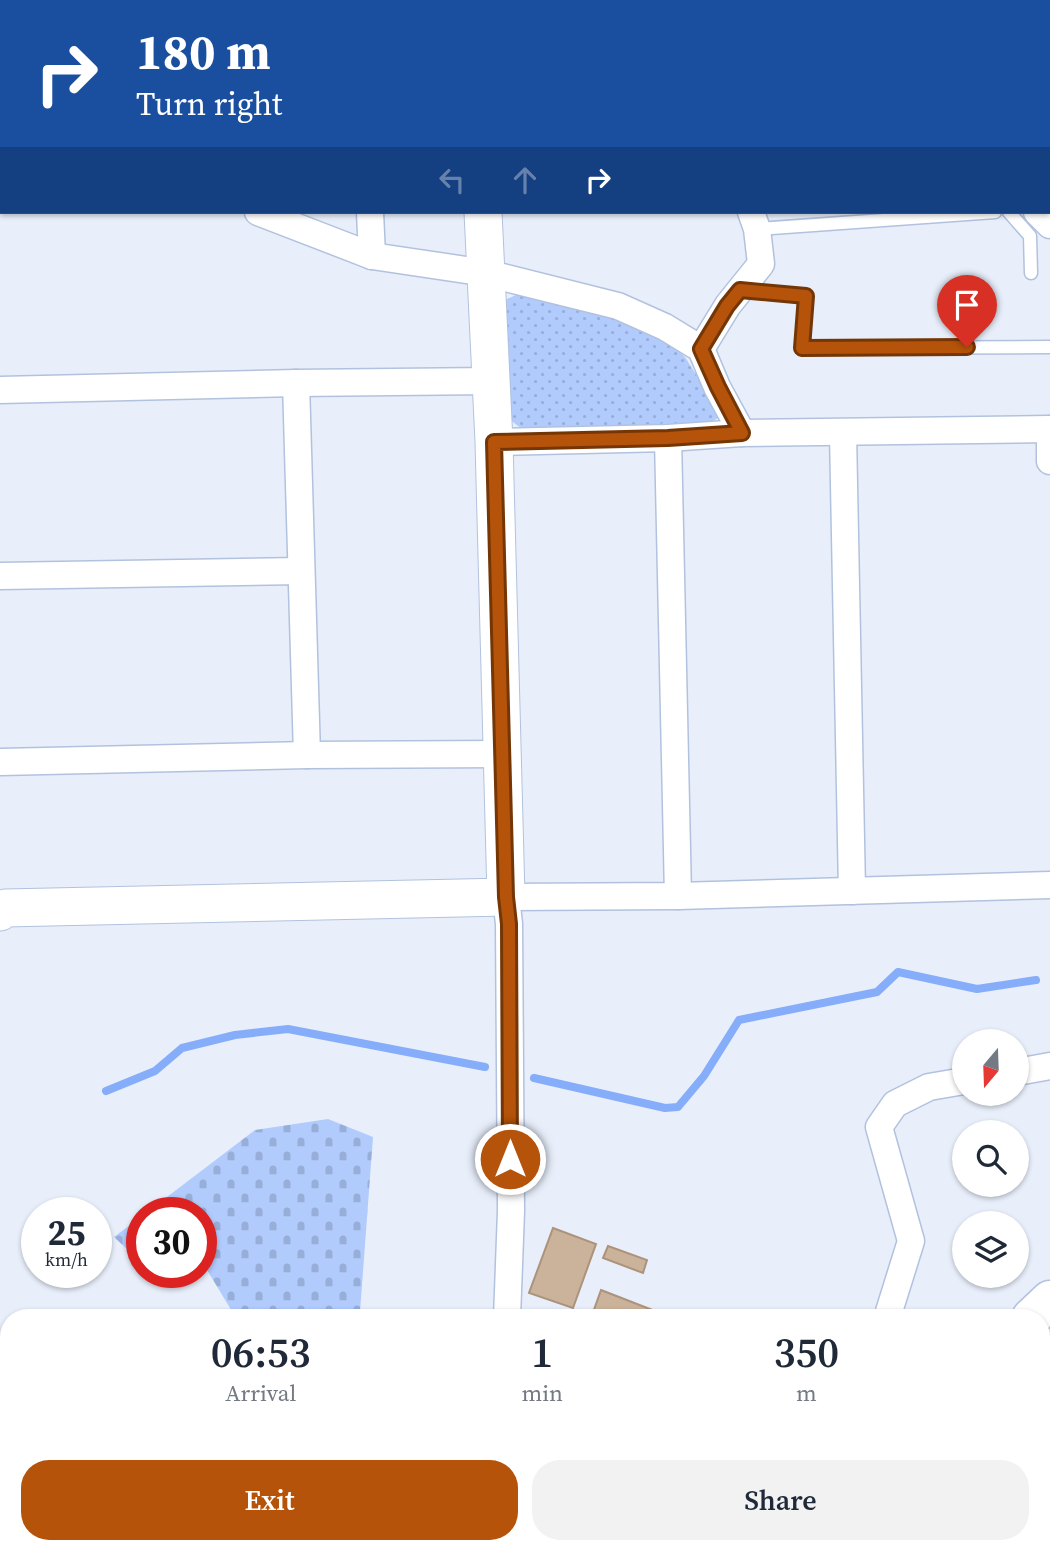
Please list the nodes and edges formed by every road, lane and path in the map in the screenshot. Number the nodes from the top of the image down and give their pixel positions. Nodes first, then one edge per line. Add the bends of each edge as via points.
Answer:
1 (263, 214) edge
2 (370, 214) edge
3 (483, 214) edge
4 (932, 214) edge
5 (1011, 214) edge
6 (868, 216) edge
7 (754, 220) edge
8 (372, 256) junction
9 (486, 273) junction
10 (1031, 273) dead end
11 (740, 290) junction
12 (1050, 346) edge
13 (701, 349) junction
14 (491, 381) junction
15 (296, 383) junction
16 (0, 390) edge
17 (1050, 429) edge
18 (742, 433) junction
19 (843, 433) junction
20 (668, 438) junction
21 (494, 442) junction
22 (1050, 461) edge
23 (301, 571) junction
24 (0, 576) edge
25 (502, 754) junction
26 (307, 755) junction
27 (0, 762) edge
28 (1050, 885) edge
29 (852, 891) junction
30 (678, 896) junction
31 (506, 897) junction
32 (0, 912) edge
33 (1050, 1066) edge
34 (1029, 1070) edge
35 (952, 1083) edge
36 (507, 1309) edge
37 (890, 1309) edge

1 - 8 street
2 - 8 street
3 - 9 street
4 - 6 lane
5 - 10 lane via 1030,236
6 - 7 lane
7 - 11 street via 761,264
8 - 9 street
9 - 13 street via 618,306
9 - 14 street
11 - 12 lane via 806,296 802,348
11 - 13 street
13 - 18 street
14 - 15 street
14 - 21 street
15 - 16 street
15 - 23 street
17 - 19 street
17 - 22 street
18 - 19 street
18 - 20 street
19 - 29 street
20 - 21 street
20 - 30 street
21 - 25 street
23 - 24 street
23 - 26 street
25 - 26 street
25 - 31 street
26 - 27 street
28 - 29 street
29 - 30 street
30 - 31 street
31 - 32 street via 5,908
31 - 36 street via 511,1211
33 - 34 street
35 - 37 street via 929,1087 895,1104 879,1127 911,1241

